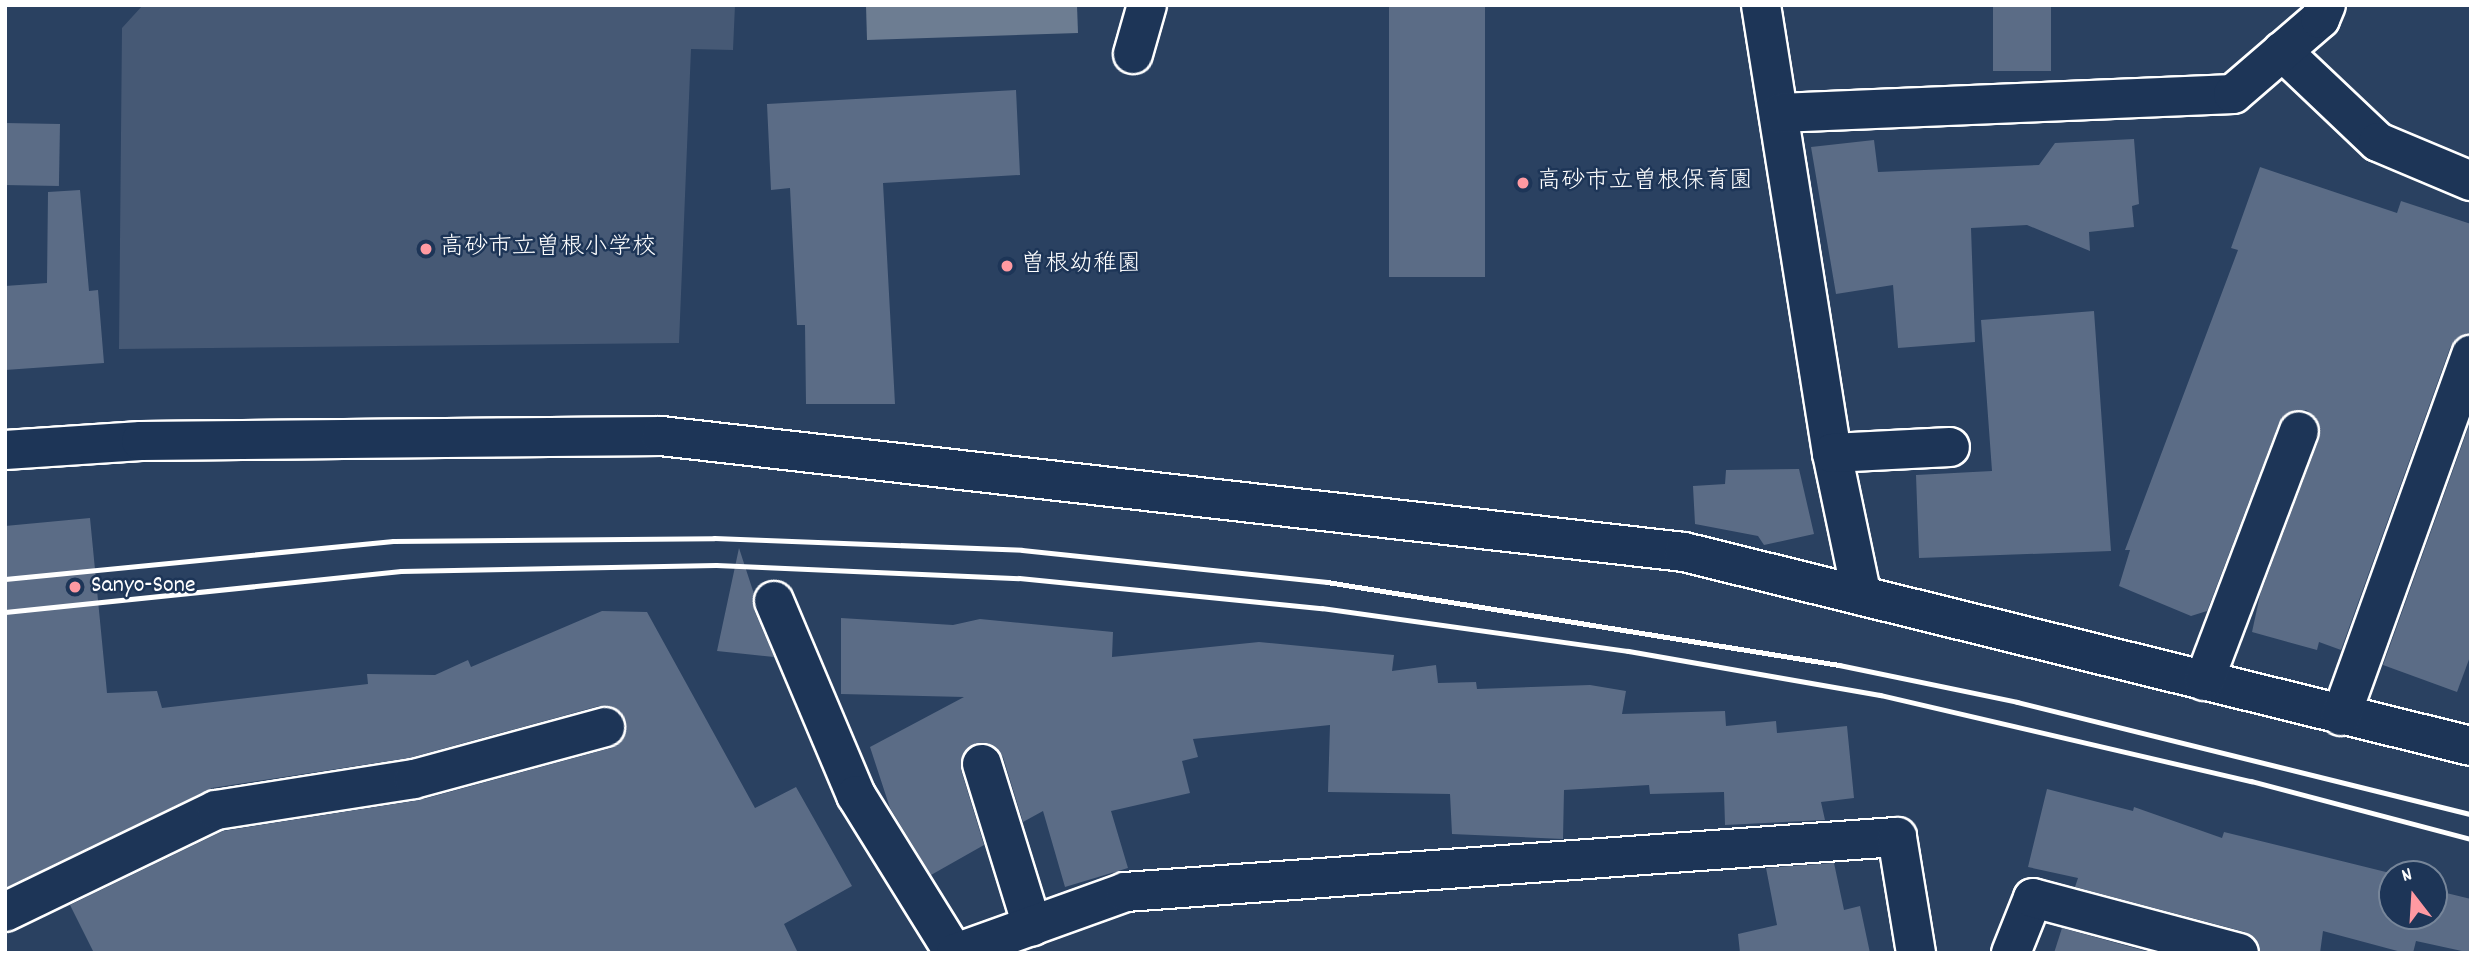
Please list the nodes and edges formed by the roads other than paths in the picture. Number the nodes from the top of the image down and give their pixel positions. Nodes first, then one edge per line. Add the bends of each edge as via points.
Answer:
1 (1147, 5) edge
2 (1761, 5) edge
3 (2326, 5) edge
4 (2282, 51) junction
5 (1133, 54) dead end
6 (1780, 113) junction
7 (2471, 181) edge
8 (2471, 355) edge
9 (2299, 430) dead end
10 (1950, 447) dead end
11 (5, 450) edge
12 (1832, 453) junction
13 (1861, 596) junction
14 (774, 601) dead end
15 (2204, 681) junction
16 (2341, 716) junction
17 (605, 727) dead end
18 (2471, 746) edge
19 (982, 764) dead end
20 (5, 912) edge
21 (1032, 926) junction
22 (955, 953) edge
23 (1916, 953) edge
24 (2011, 953) edge
25 (2239, 953) edge

1 - 5 street
2 - 6 street
3 - 4 street via 2320,19
4 - 6 street via 2233,94
4 - 7 street via 2378,142
6 - 12 street
8 - 16 street
9 - 15 street
10 - 12 street
11 - 13 street via 141,441 661,436 1684,552
12 - 13 street
13 - 15 street
14 - 22 street via 856,795
15 - 16 street
16 - 18 street
17 - 20 street via 414,779 216,810
19 - 21 street
21 - 22 street
21 - 23 street via 1125,892 1897,837
24 - 25 street via 2033,898

